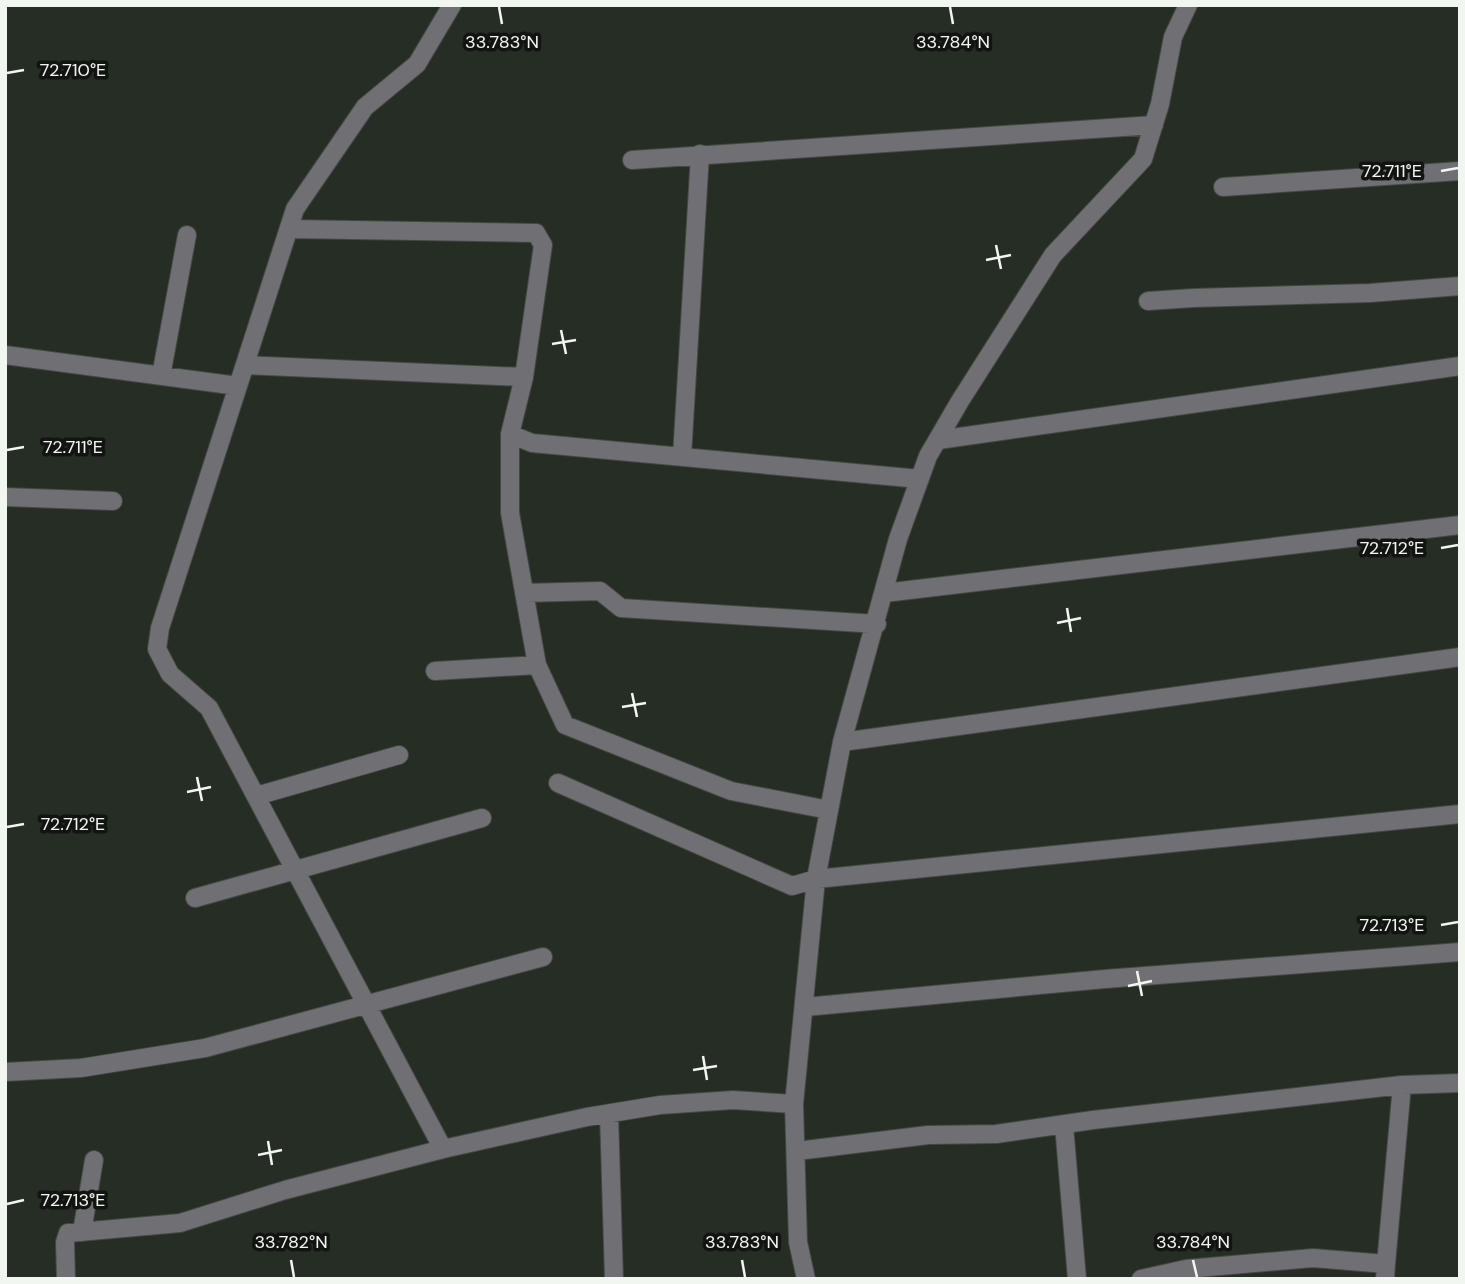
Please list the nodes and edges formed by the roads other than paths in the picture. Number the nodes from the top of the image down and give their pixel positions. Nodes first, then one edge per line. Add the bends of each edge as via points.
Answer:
1 (452, 5) edge
2 (1188, 5) edge
3 (1154, 125) junction
4 (699, 154) junction
5 (632, 160) dead end
6 (1460, 171) edge
7 (1223, 187) dead end
8 (289, 229) junction
9 (187, 234) dead end
10 (1460, 286) edge
11 (1148, 301) dead end
12 (5, 355) edge
13 (245, 365) junction
14 (1460, 366) edge
15 (162, 376) junction
16 (524, 377) junction
17 (238, 386) junction
18 (510, 434) junction
19 (937, 440) junction
20 (682, 457) junction
21 (920, 479) junction
22 (5, 497) edge
23 (113, 501) dead end
24 (1460, 525) edge
25 (524, 593) junction
26 (884, 593) junction
27 (877, 624) junction
28 (1460, 657) edge
29 (537, 665) junction
30 (435, 671) dead end
31 (842, 742) junction
32 (400, 755) dead end
33 (558, 783) dead end
34 (256, 796) junction
35 (829, 810) junction
36 (1460, 814) edge
37 (482, 818) dead end
38 (296, 872) junction
39 (817, 879) junction
40 (195, 898) dead end
41 (1460, 952) edge
42 (543, 957) dead end
43 (366, 1004) junction
44 (805, 1007) junction
45 (5, 1072) edge
46 (1460, 1083) edge
47 (1402, 1085) junction
48 (794, 1104) junction
49 (610, 1114) junction
50 (1064, 1125) junction
51 (443, 1149) junction
52 (797, 1151) junction
53 (94, 1160) dead end
54 (82, 1232) junction
55 (1386, 1271) edge
56 (1186, 1274) edge
57 (66, 1279) edge
58 (614, 1279) edge
59 (806, 1279) edge
60 (1077, 1279) edge
61 (1141, 1279) edge

1 - 8 street via 417,64 365,107 295,209
2 - 3 street via 1173,37
3 - 4 street
3 - 19 street via 1143,159 1053,255
4 - 5 street
4 - 20 street
6 - 7 street
8 - 13 street
8 - 16 street via 536,233 543,245
9 - 15 street
10 - 11 street
12 - 15 street
13 - 16 street
13 - 17 street
14 - 19 street
15 - 17 street
16 - 18 street
17 - 34 street via 157,649 170,674 209,708
18 - 20 street via 532,443
18 - 25 street via 510,513
19 - 21 street
20 - 21 street
21 - 26 street
22 - 23 street
24 - 26 street
25 - 27 street via 600,591 621,608
25 - 29 street
26 - 27 street
27 - 31 street
28 - 31 street
29 - 30 street
29 - 35 street via 565,725 731,791
31 - 35 street
32 - 34 street
33 - 39 street via 792,886
34 - 38 street
35 - 39 street
36 - 39 street
37 - 38 street
38 - 40 street
38 - 43 street
39 - 44 street
41 - 44 street
42 - 43 street
43 - 45 street via 205,1048 81,1068
43 - 51 street
44 - 48 street
46 - 47 street
47 - 50 street
47 - 55 street
48 - 49 street via 733,1100
48 - 52 street
49 - 51 street
49 - 58 street
50 - 52 street
50 - 60 street
51 - 54 street via 180,1223
52 - 59 street via 798,1242
53 - 54 street
54 - 57 street via 68,1233
55 - 56 street via 1313,1258
56 - 61 street

